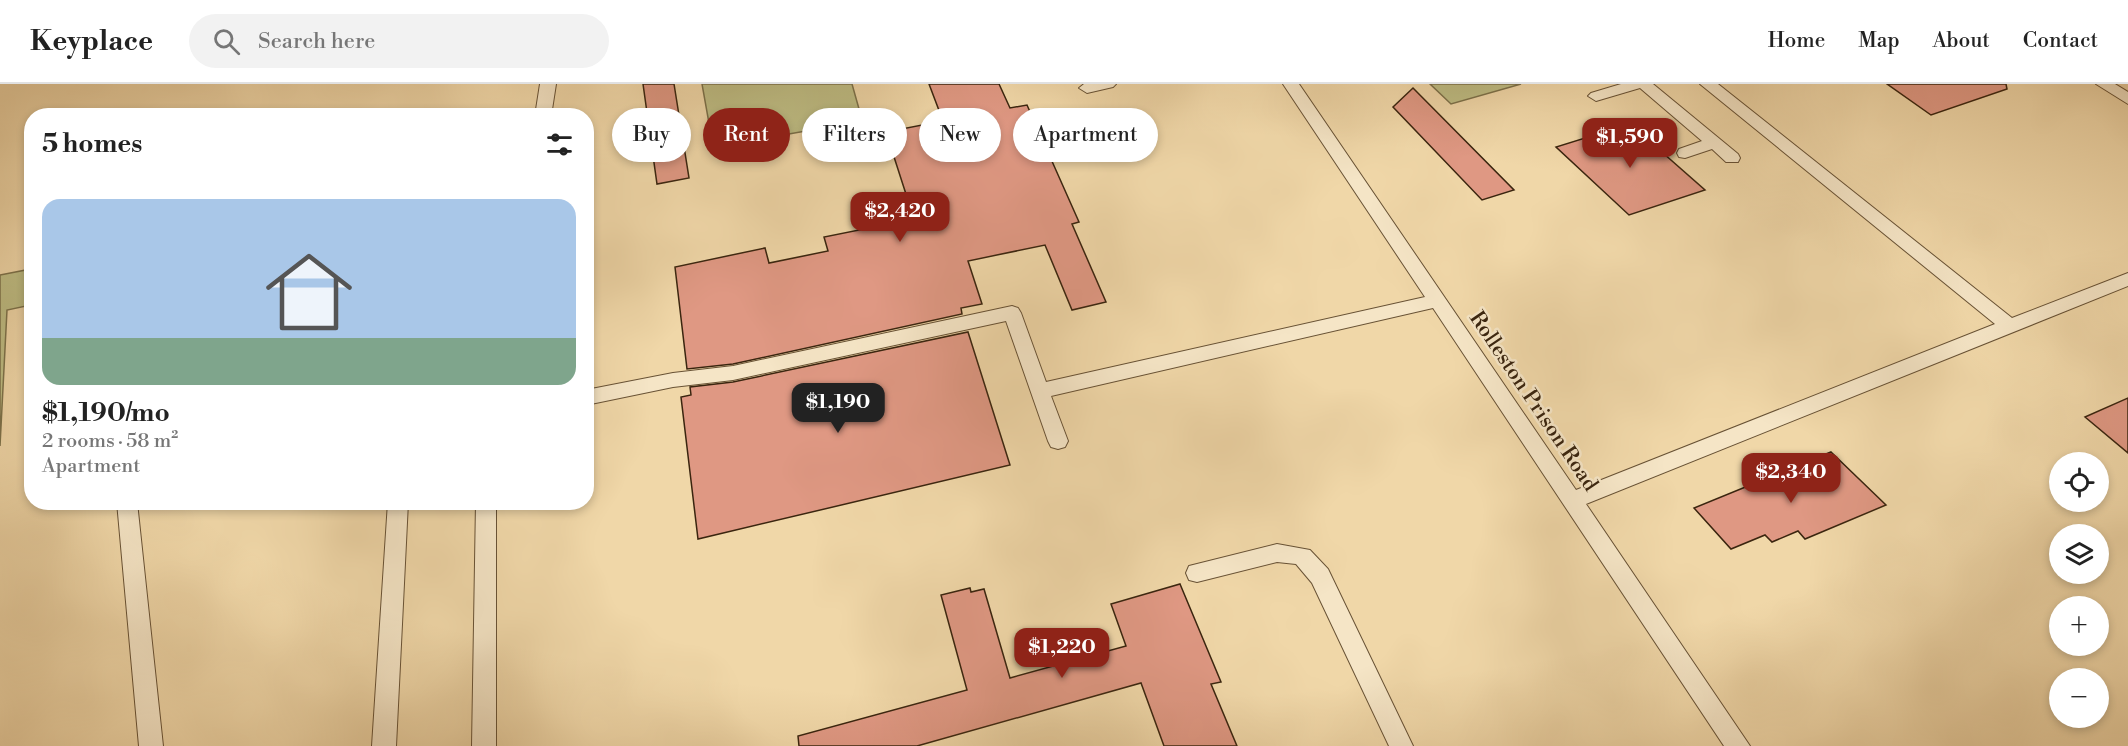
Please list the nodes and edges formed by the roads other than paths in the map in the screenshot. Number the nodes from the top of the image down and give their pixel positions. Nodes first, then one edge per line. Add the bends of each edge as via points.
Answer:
1 (548, 84) edge
2 (1108, 84) edge
3 (1291, 84) edge
4 (1638, 84) edge
5 (1644, 84) edge
6 (1708, 84) edge
7 (2104, 84) edge
8 (1087, 88) dead end
9 (1596, 96) dead end
10 (2128, 99) edge
11 (544, 108) edge
12 (1714, 143) junction
13 (1685, 153) dead end
14 (1732, 158) dead end
15 (2128, 279) edge
16 (1436, 301) junction
17 (2010, 326) junction
18 (1040, 391) junction
19 (594, 396) edge
20 (1058, 441) dead end
21 (1573, 500) junction
22 (129, 510) edge
23 (398, 510) edge
24 (486, 510) edge
25 (1197, 573) dead end
26 (151, 746) edge
27 (384, 746) edge
28 (484, 746) edge
29 (1401, 746) edge
30 (1738, 746) edge

1 - 11 lane
2 - 8 lane
3 - 16 lane, Rolleston Prison Road
4 - 9 lane
5 - 12 lane
6 - 17 lane
7 - 10 lane
12 - 13 lane
12 - 14 lane
15 - 17 lane
16 - 18 lane
16 - 21 lane, Rolleston Prison Road
17 - 21 lane
18 - 19 lane via 1011,313 733,373 673,380
18 - 20 lane
21 - 30 lane, Rolleston Prison Road
22 - 26 lane
23 - 27 lane
24 - 28 lane
25 - 29 lane via 1277,553 1302,556 1320,576

